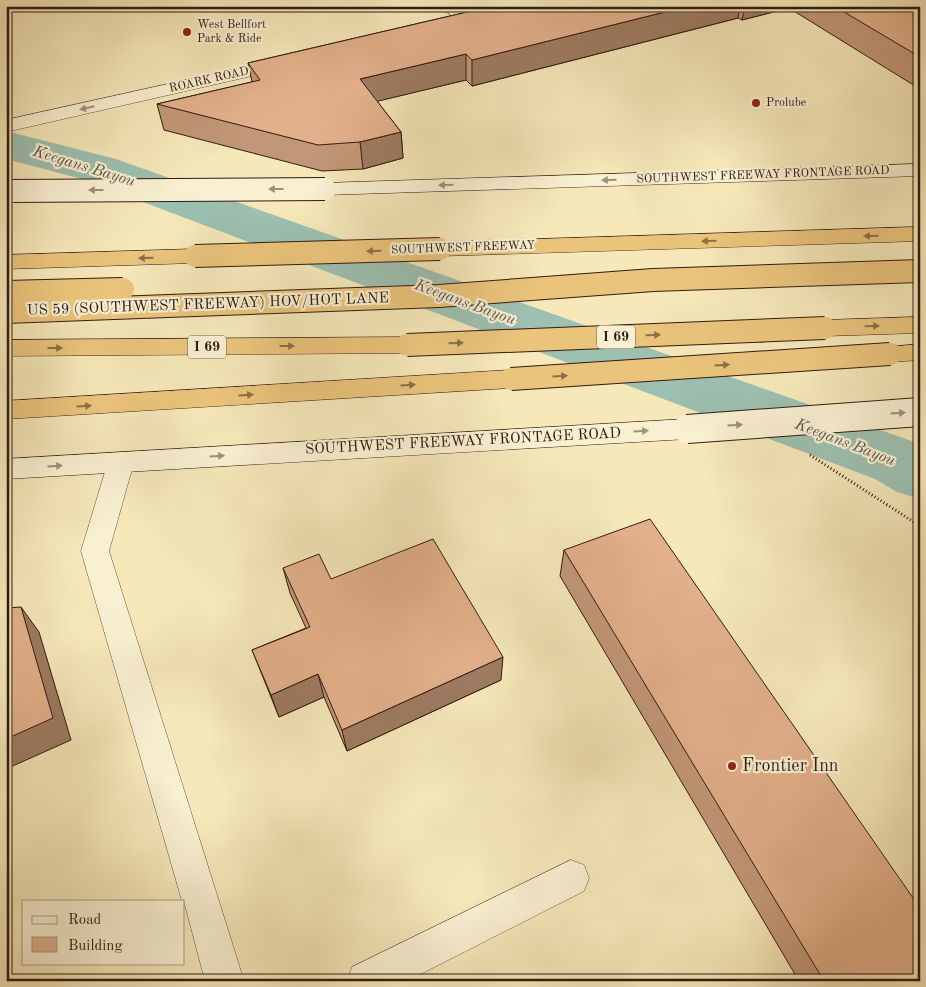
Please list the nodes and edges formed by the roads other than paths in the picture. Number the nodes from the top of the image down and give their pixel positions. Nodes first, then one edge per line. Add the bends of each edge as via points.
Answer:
1 (445, 6) edge
2 (489, 15) edge
3 (470, 20) junction
4 (441, 27) edge
5 (297, 60) edge
6 (14, 124) edge
7 (920, 170) edge
8 (6, 191) edge
9 (920, 234) edge
10 (6, 262) edge
11 (920, 272) edge
12 (586, 284) junction
13 (6, 292) edge
14 (6, 312) edge
15 (920, 325) edge
16 (6, 348) edge
17 (920, 352) edge
18 (6, 410) edge
19 (920, 412) edge
20 (121, 462) junction
21 (6, 468) edge
22 (572, 878) dead end
23 (225, 981) edge
24 (366, 981) edge

1 - 3 main road
2 - 3 main road
3 - 4 main road
5 -> 6 main road, ROARK ROAD
7 -> 8 main road, SOUTHWEST FREEWAY FRONTAGE ROAD, bridge via 325,189
9 -> 10 highway, SOUTHWEST FREEWAY, bridge
11 - 12 highway, US 59 (SOUTHWEST FREEWAY) HOV/HOT LANE, bridge
12 - 13 highway, bridge via 431,282
12 - 14 highway, US 59 (SOUTHWEST FREEWAY) HOV/HOT LANE, bridge via 439,296
16 -> 15 highway, I 69, bridge via 407,345
18 -> 17 highway, bridge
20 -> 19 main road, SOUTHWEST FREEWAY FRONTAGE ROAD, bridge
21 -> 20 main road, SOUTHWEST FREEWAY FRONTAGE ROAD
20 - 23 main road via 95,551
22 - 24 main road

